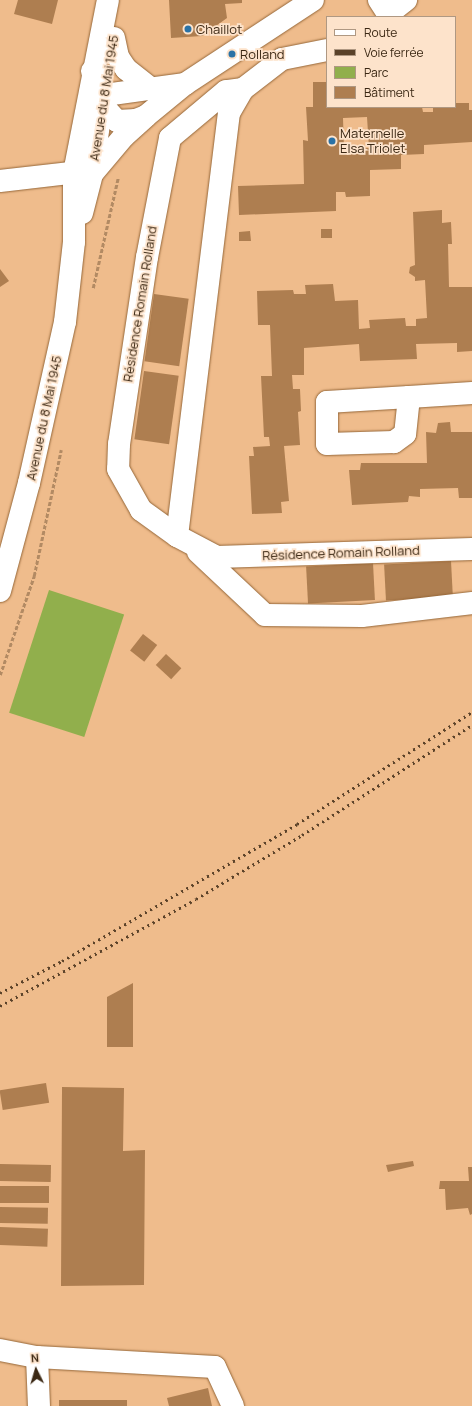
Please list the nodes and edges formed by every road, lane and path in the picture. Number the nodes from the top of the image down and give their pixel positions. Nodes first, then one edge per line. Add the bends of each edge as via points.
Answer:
1 (108, 0) edge
2 (120, 0) edge
3 (313, 0) edge
4 (406, 0) edge
5 (384, 10) edge
6 (114, 38) junction
7 (326, 50) edge
8 (185, 84) junction
9 (150, 88) junction
10 (243, 89) junction
11 (94, 102) junction
12 (146, 116) junction
13 (83, 174) junction
14 (0, 181) edge
15 (472, 392) edge
16 (409, 397) dead end
17 (183, 539) junction
18 (472, 549) edge
19 (0, 591) edge
20 (472, 603) edge
21 (0, 1350) edge
22 (37, 1357) junction
23 (38, 1406) edge
24 (233, 1406) edge

1 - 11 street, Avenue du 8 Mai 1945 via 92,72
2 - 6 street, Avenue du 8 Mai 1945
3 - 8 street
4 - 5 street
6 - 9 street via 118,57 126,69
6 - 11 street, Avenue du 8 Mai 1945
7 - 10 street, Résidence Romain Rolland via 282,59
8 - 9 street
8 - 12 street
9 - 11 street
10 - 17 street, Résidence Romain Rolland via 229,113
10 - 17 street, Résidence Romain Rolland via 226,91 170,138 147,257 120,437 118,469 141,510
11 - 12 street via 107,110 117,121 136,120
11 - 13 street, Avenue du 8 Mai 1945
12 - 13 street
13 - 14 street
13 - 19 street, Avenue du 8 Mai 1945 via 65,322 29,483
15 - 16 street
17 - 18 street, Résidence Romain Rolland via 217,557
17 - 20 street, Résidence Romain Rolland via 264,615 362,616
21 - 22 street
22 - 23 street
22 - 24 street via 215,1367

